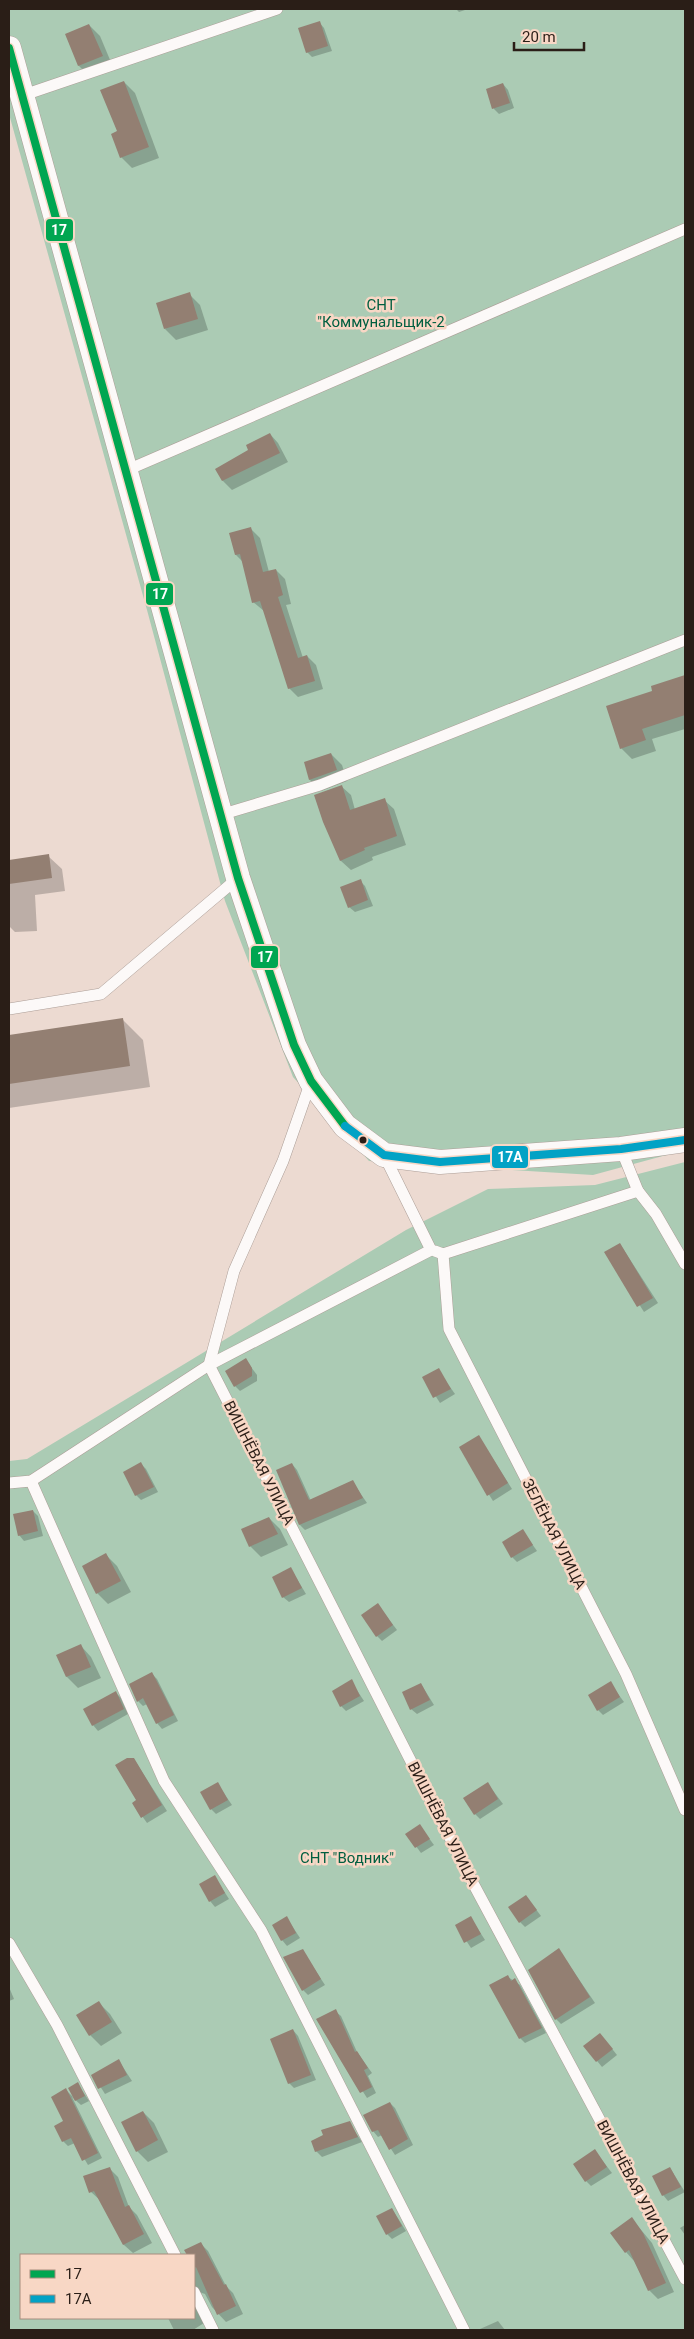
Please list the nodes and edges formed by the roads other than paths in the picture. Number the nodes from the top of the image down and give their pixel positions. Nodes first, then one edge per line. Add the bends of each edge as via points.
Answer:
1 (277, 9) edge
2 (9, 48) edge
3 (21, 96) junction
4 (685, 229) edge
5 (125, 471) junction
6 (685, 640) edge
7 (220, 815) junction
8 (238, 878) junction
9 (9, 1009) edge
10 (311, 1081) junction
11 (685, 1140) edge
12 (621, 1149) junction
13 (384, 1155) junction
14 (638, 1190) junction
15 (431, 1250) junction
16 (443, 1254) junction
17 (685, 1264) edge
18 (209, 1365) junction
19 (31, 1481) junction
20 (9, 1483) edge
21 (685, 1810) edge
22 (9, 1943) edge
23 (174, 2254) edge
24 (685, 2279) edge
25 (195, 2294) edge
26 (213, 2330) edge
27 (464, 2330) edge

1 - 3 lane
2 - 3 street
3 - 5 street
4 - 5 lane
5 - 7 street
6 - 7 lane via 320,785
7 - 8 street
8 - 9 lane via 102,994
8 - 10 street via 294,1045
10 - 13 street via 345,1126
10 - 18 lane via 283,1161 234,1271
11 - 12 street
12 - 13 street via 440,1162
12 - 14 lane
13 - 15 lane
14 - 16 lane
14 - 17 lane
15 - 16 lane
15 - 18 lane
16 - 21 lane, ЗЕЛЁНАЯ УЛИЦА via 449,1329 626,1674
18 - 19 lane
18 - 24 lane, ВИШНЁВАЯ УЛИЦА via 474,1885
19 - 20 lane
19 - 27 lane via 164,1781 261,1930
22 - 23 lane via 57,2025
25 - 26 lane

